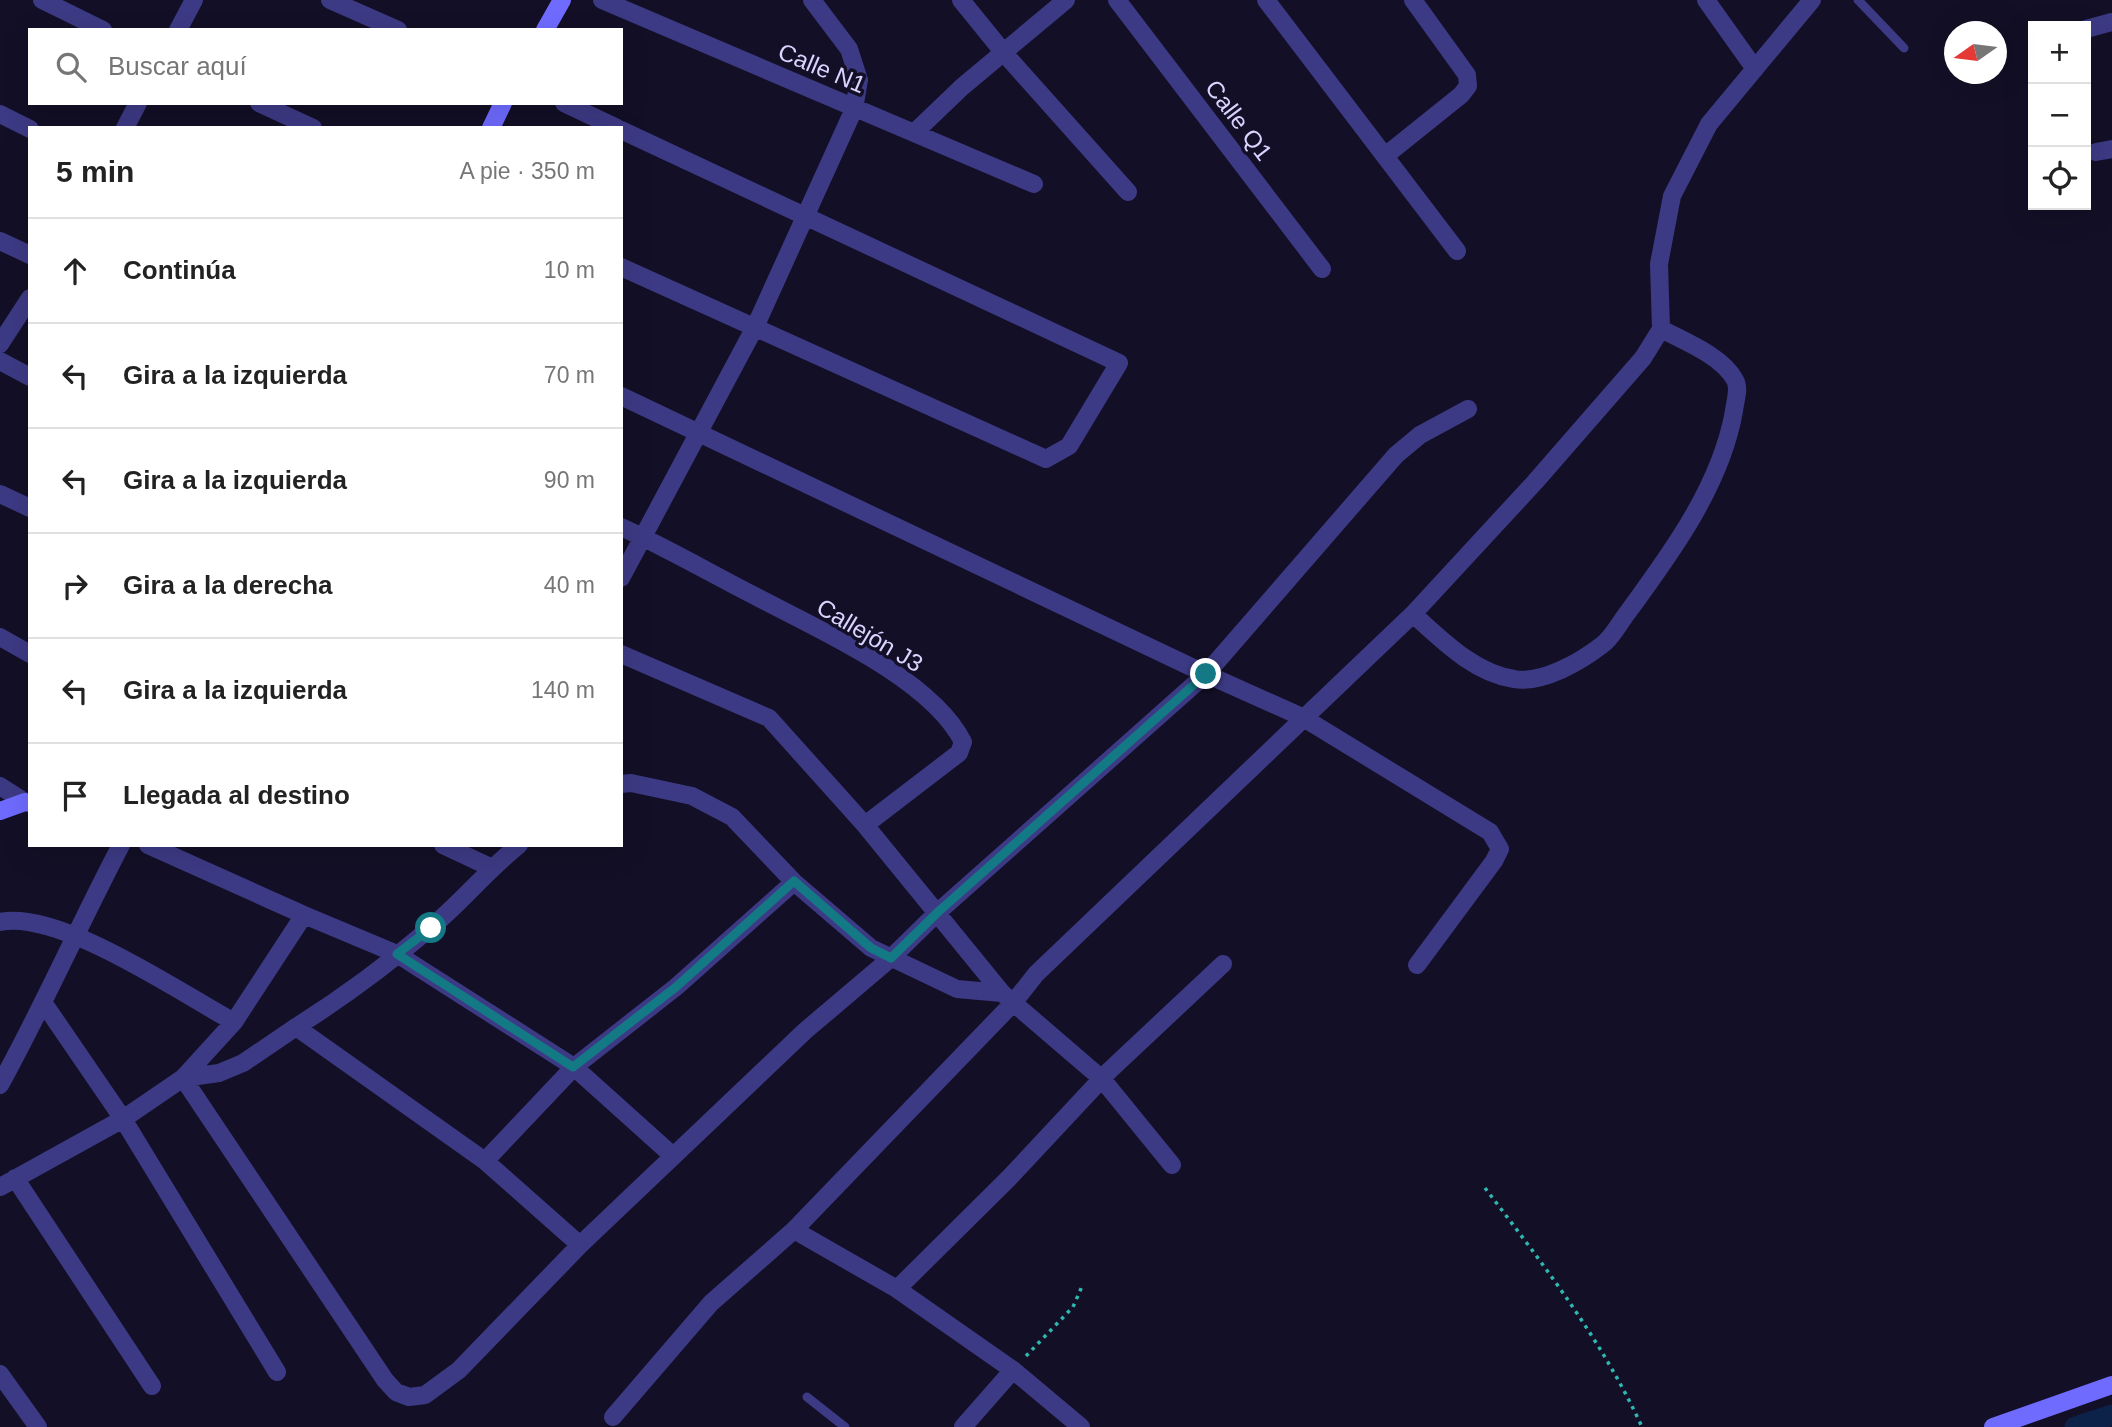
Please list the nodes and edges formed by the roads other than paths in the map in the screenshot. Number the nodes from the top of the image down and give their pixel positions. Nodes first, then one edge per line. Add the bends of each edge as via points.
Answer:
1 (42, 0) edge
2 (194, 0) edge
3 (330, 0) edge
4 (562, 0) edge
5 (602, 0) edge
6 (812, 0) edge
7 (961, 0) edge
8 (1066, 0) edge
9 (1117, 0) edge
10 (1266, 0) edge
11 (1413, 0) edge
12 (1706, 0) edge
13 (1812, 0) edge
14 (1858, 0) edge
15 (2112, 22) edge
16 (99, 28) edge
17 (179, 28) edge
18 (393, 28) edge
19 (546, 28) edge
20 (2091, 28) edge
21 (1904, 48) dead end
22 (1004, 53) junction
23 (1755, 69) junction
24 (137, 105) edge
25 (264, 105) edge
26 (502, 105) edge
27 (568, 105) edge
28 (853, 108) junction
29 (0, 114) edge
30 (126, 126) edge
31 (309, 126) edge
32 (492, 126) edge
33 (613, 126) edge
34 (28, 128) edge
35 (623, 131) edge
36 (914, 133) junction
37 (1385, 156) junction
38 (1034, 184) dead end
39 (1128, 192) dead end
40 (806, 215) junction
41 (0, 241) edge
42 (1457, 251) dead end
43 (28, 254) edge
44 (623, 268) edge
45 (1322, 269) dead end
46 (28, 301) edge
47 (755, 327) junction
48 (1661, 329) junction
49 (0, 344) edge
50 (0, 361) edge
51 (28, 376) edge
52 (623, 397) edge
53 (1468, 409) dead end
54 (698, 433) junction
55 (0, 494) edge
56 (28, 507) edge
57 (623, 528) edge
58 (643, 537) junction
59 (623, 574) edge
60 (1413, 614) junction
61 (0, 637) edge
62 (28, 652) edge
63 (623, 655) edge
64 (1206, 674) junction
65 (1302, 717) junction
66 (623, 784) edge
67 (0, 786) edge
68 (27, 802) edge
69 (0, 811) edge
70 (864, 825) junction
71 (120, 847) edge
72 (152, 847) edge
73 (447, 847) edge
74 (516, 847) edge
75 (490, 867) junction
76 (794, 881) junction
77 (938, 912) junction
78 (304, 915) junction
79 (0, 922) edge
80 (75, 934) junction
81 (397, 954) junction
82 (891, 958) junction
83 (1223, 964) dead end
84 (1417, 965) dead end
85 (1008, 998) junction
86 (45, 1005) junction
87 (234, 1022) junction
88 (296, 1027) junction
89 (573, 1067) junction
90 (183, 1078) junction
91 (1102, 1079) junction
92 (0, 1085) edge
93 (123, 1119) junction
94 (673, 1156) junction
95 (485, 1161) junction
96 (1172, 1166) dead end
97 (7, 1183) edge
98 (794, 1230) junction
99 (580, 1245) junction
100 (897, 1289) junction
101 (1013, 1370) junction
102 (277, 1372) dead end
103 (0, 1374) edge
104 (2112, 1385) edge
105 (152, 1386) dead end
106 (807, 1397) dead end
107 (613, 1417) dead end
108 (38, 1427) edge
109 (845, 1427) edge
110 (963, 1427) edge
111 (1081, 1427) edge
112 (1993, 1427) edge

1 - 16 street
2 - 17 street
3 - 18 street
4 - 19 street
5 - 28 street, Calle N1
6 - 28 street via 849,49 859,80
7 - 22 street
8 - 22 street
9 - 45 street, Calle Q1
10 - 37 street
11 - 37 street via 1467,75 1468,86
12 - 23 street
13 - 23 street
14 - 21 lane
15 - 20 street
22 - 36 street
22 - 39 street
23 - 48 street via 1709,124 1672,196 1659,264
24 - 30 street
25 - 31 street
26 - 32 street
27 - 33 street
28 - 36 street, Calle N1
28 - 40 street
29 - 34 street
35 - 40 street
36 - 38 street, Calle N1
37 - 42 street
40 - 47 street
40 - 47 street via 1119,363 1069,446 1046,459
41 - 43 street
44 - 47 street
46 - 49 street
47 - 54 street
48 - 60 street via 1643,358
48 - 60 street via 1715,360 1738,389 1728,441 1707,489 1653,578 1604,644 1538,679 1515,680 1463,657
50 - 51 street
52 - 54 street
53 - 64 street via 1420,435 1396,455
54 - 58 street
54 - 64 street
55 - 56 street
57 - 58 street, Callejón J3
58 - 59 street
58 - 70 street, Callejón J3 via 874,660 926,699 957,730 963,742 959,753
60 - 65 street
61 - 62 street
63 - 70 street via 769,718
64 - 65 street
64 - 77 street
65 - 84 street via 1497,840 1500,849 1494,861
65 - 85 street
66 - 76 street via 692,796 732,817
67 - 68 street
68 - 69 street
70 - 77 street
71 - 80 street
72 - 78 street
73 - 75 street
74 - 75 street
75 - 81 street via 431,928
76 - 82 street via 871,948
76 - 89 street via 676,987
77 - 82 street
77 - 85 street
78 - 81 street
78 - 87 street
79 - 80 street via 15,919
80 - 86 street
80 - 87 street
81 - 88 street
81 - 89 street
82 - 85 street via 957,989
82 - 94 street via 805,1031
83 - 91 street
85 - 91 street
85 - 98 street
86 - 92 street
86 - 93 street
87 - 90 street
88 - 90 street via 243,1063 219,1073
88 - 95 street
89 - 94 street
89 - 95 street
90 - 93 street
90 - 99 street via 396,1392 409,1397 425,1395 459,1370
91 - 96 street
91 - 100 street
93 - 97 street
93 - 102 street
94 - 99 street
95 - 99 street
97 - 105 street
98 - 100 street
98 - 107 street via 711,1303
100 - 101 street
101 - 110 street
101 - 111 street
103 - 108 street
104 - 112 street
106 - 109 lane

